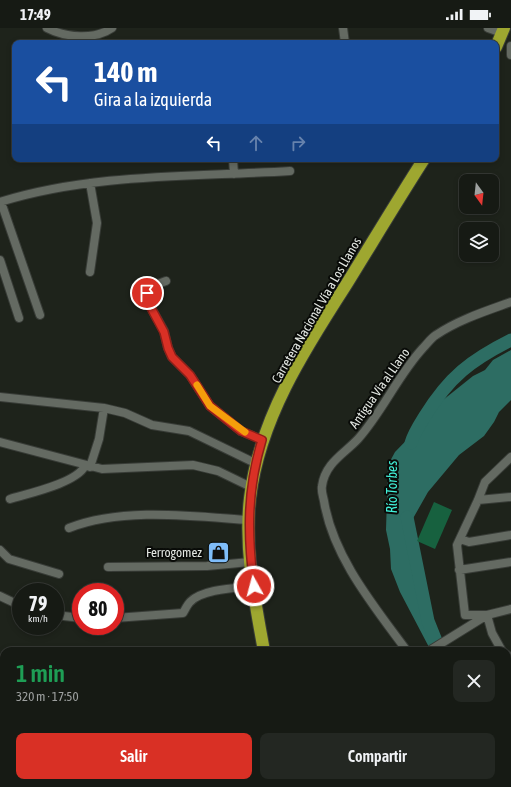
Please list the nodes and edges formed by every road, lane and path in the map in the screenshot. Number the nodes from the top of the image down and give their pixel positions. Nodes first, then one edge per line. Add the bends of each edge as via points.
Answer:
1 (47, 28) edge
2 (112, 28) edge
3 (343, 28) edge
4 (488, 28) edge
5 (503, 31) edge
6 (345, 40) edge
7 (511, 46) edge
8 (511, 55) edge
9 (233, 162) edge
10 (422, 162) edge
11 (290, 171) dead end
12 (234, 174) junction
13 (90, 183) junction
14 (1, 202) edge
15 (0, 260) edge
16 (90, 272) dead end
17 (166, 281) dead end
18 (511, 302) edge
19 (40, 315) dead end
20 (19, 318) dead end
21 (0, 397) edge
22 (104, 408) junction
23 (262, 440) junction
24 (0, 442) edge
25 (511, 457) edge
26 (255, 463) junction
27 (88, 466) junction
28 (251, 487) junction
29 (511, 497) edge
30 (10, 499) dead end
31 (478, 500) junction
32 (248, 520) junction
33 (68, 528) dead end
34 (511, 535) edge
35 (460, 539) junction
36 (0, 550) edge
37 (250, 562) junction
38 (511, 562) edge
39 (108, 567) dead end
40 (459, 570) junction
41 (59, 574) dead end
42 (254, 586) junction
43 (0, 596) edge
44 (12, 602) edge
45 (511, 609) edge
46 (487, 615) junction
47 (124, 618) edge
48 (263, 647) edge
49 (404, 647) edge
50 (435, 647) edge
51 (500, 647) edge

1 - 2 street via 90,37 98,36
3 - 6 street
4 - 5 street
7 - 8 street
9 - 12 street
10 - 23 highway, Carretera Nacional Vía a Los Llanos via 322,321 287,385
11 - 12 street
12 - 13 street
13 - 14 street
13 - 16 street via 97,223
14 - 19 street
15 - 20 street
17 - 23 street via 147,288 147,293 172,357 190,375 210,406 241,431
18 - 49 street, Antigua Vía al Llano via 435,335 411,361 384,404 362,433 329,466 324,477 322,487 326,512 340,550 360,584
21 - 22 street
22 - 26 street via 152,425 189,431
22 - 27 street via 99,439
23 - 26 highway, Carretera Nacional Vía a Los Llanos
24 - 27 street
25 - 31 street via 484,482
26 - 28 highway, Carretera Nacional Vía a Los Llanos
27 - 28 street via 113,470 193,466 218,471
27 - 30 street via 66,481
28 - 32 highway, Carretera Nacional Vía a Los Llanos
29 - 31 street
31 - 35 street
32 - 33 street via 173,515 122,517 93,520
32 - 37 highway, Carretera Nacional Vía a Los Llanos
34 - 35 street via 469,542
35 - 40 street via 457,545
36 - 41 street via 10,559
37 - 39 street via 207,566
37 - 42 highway, Carretera Nacional Vía a Los Llanos
38 - 40 street
40 - 46 street via 465,615
42 - 47 street via 220,589 200,596 190,602 183,613
42 - 48 highway, Carretera Nacional Vía a Los Llanos
43 - 44 street
45 - 46 street
46 - 50 street
46 - 51 street

